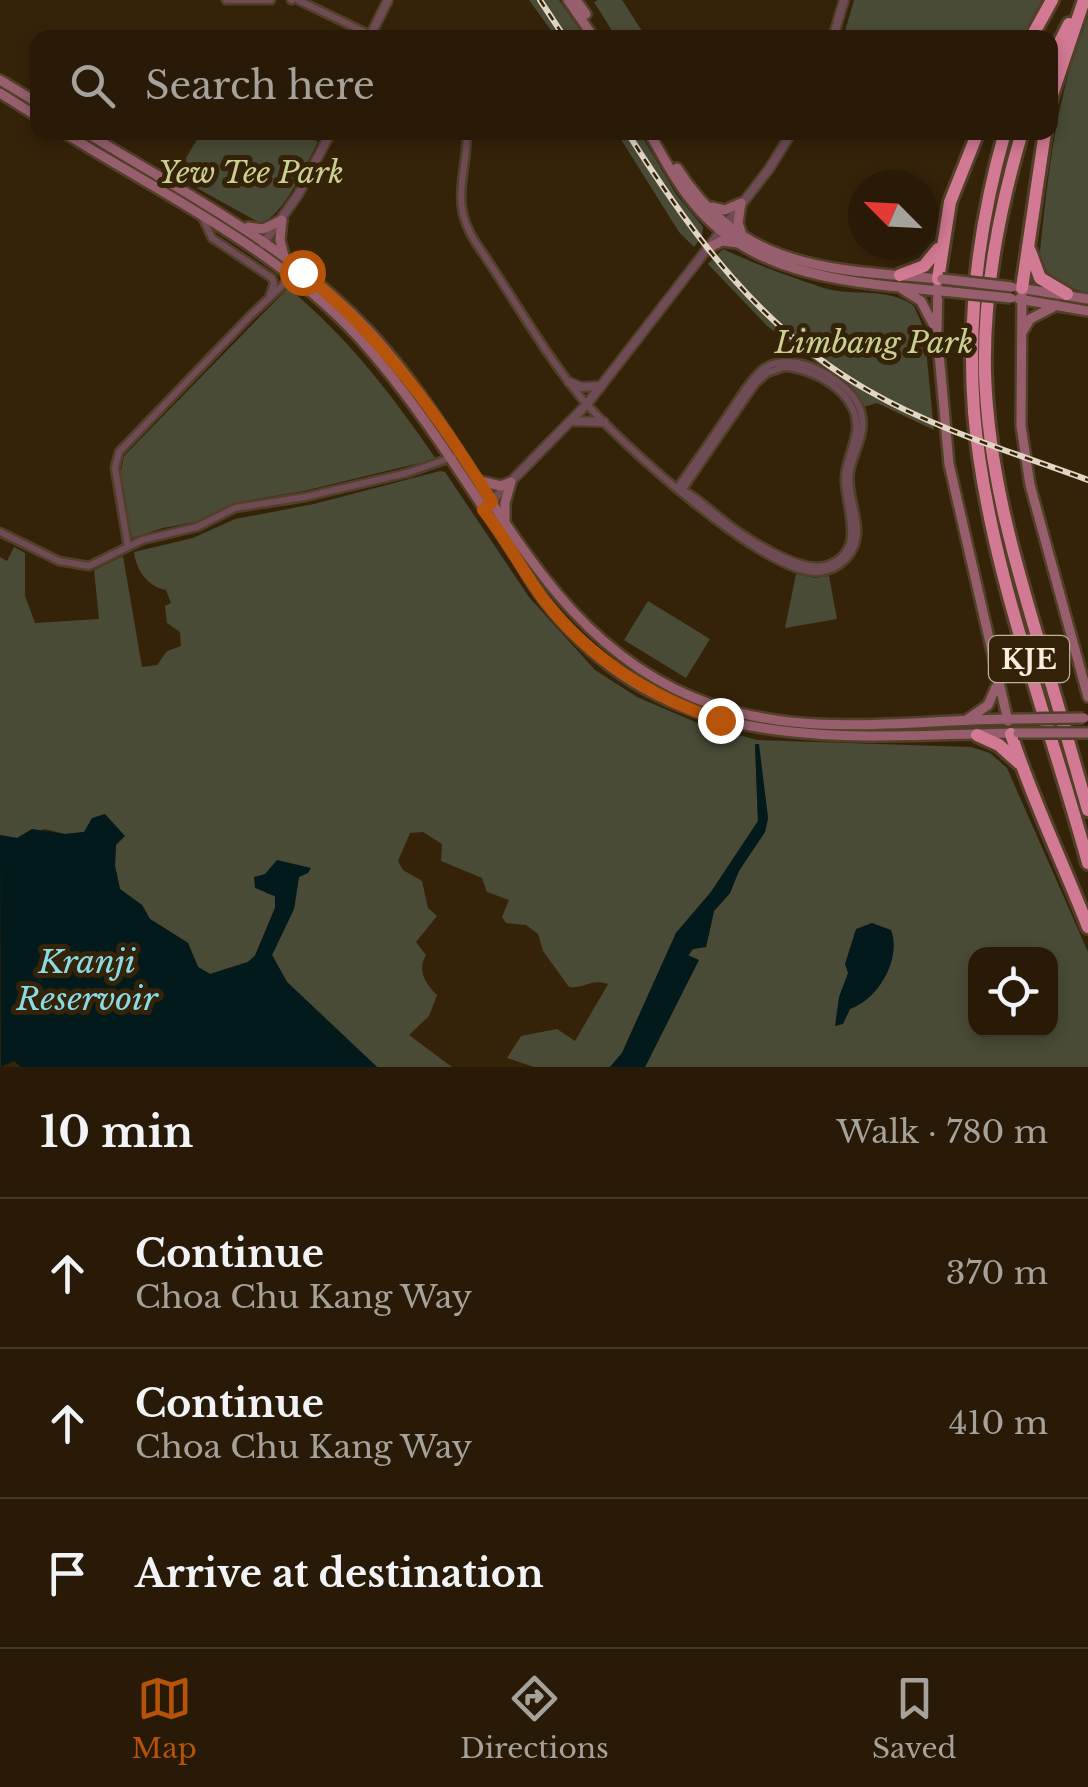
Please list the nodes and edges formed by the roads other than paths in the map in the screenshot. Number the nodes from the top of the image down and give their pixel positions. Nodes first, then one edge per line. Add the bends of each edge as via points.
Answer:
1 (226, 0) edge
2 (272, 0) edge
3 (294, 0) edge
4 (388, 0) edge
5 (568, 0) edge
6 (576, 0) edge
7 (844, 0) edge
8 (1056, 0) edge
9 (1083, 0) edge
10 (359, 30) edge
11 (375, 30) edge
12 (592, 30) edge
13 (593, 30) edge
14 (835, 30) edge
15 (1036, 30) edge
16 (1045, 30) edge
17 (1058, 47) edge
18 (1058, 77) edge
19 (0, 80) edge
20 (0, 93) edge
21 (30, 98) edge
22 (30, 111) edge
23 (76, 140) edge
24 (99, 140) edge
25 (327, 140) edge
26 (467, 140) edge
27 (657, 140) edge
28 (658, 140) edge
29 (786, 140) edge
30 (975, 140) edge
31 (1004, 140) edge
32 (1020, 140) edge
33 (1043, 140) edge
34 (742, 202) junction
35 (705, 204) junction
36 (204, 219) junction
37 (282, 220) junction
38 (708, 220) junction
39 (236, 224) junction
40 (723, 227) junction
41 (944, 234) junction
42 (740, 238) junction
43 (264, 242) junction
44 (1028, 244) junction
45 (708, 248) junction
46 (258, 252) junction
47 (286, 258) junction
48 (895, 280) junction
49 (300, 282) junction
50 (940, 285) junction
51 (1017, 293) junction
52 (1063, 299) junction
53 (1088, 300) edge
54 (267, 301) junction
55 (1088, 310) edge
56 (937, 330) junction
57 (1021, 334) junction
58 (569, 382) junction
59 (601, 386) junction
60 (587, 404) junction
61 (571, 421) junction
62 (604, 422) junction
63 (461, 454) junction
64 (449, 459) junction
65 (480, 482) junction
66 (511, 482) junction
67 (680, 488) junction
68 (492, 502) junction
69 (483, 510) junction
70 (506, 522) junction
71 (0, 532) edge
72 (126, 548) junction
73 (1086, 681) edge
74 (997, 682) junction
75 (1088, 697) edge
76 (1086, 718) edge
77 (966, 720) junction
78 (1013, 726) junction
79 (1088, 733) edge
80 (977, 735) junction
81 (1024, 769) junction
82 (1088, 810) edge
83 (1088, 864) edge
84 (1088, 928) edge

1 - 2 street
3 - 10 street
4 - 11 street
5 - 12 main road
6 - 13 main road
7 - 14 street
8 - 15 highway
8 - 16 highway
9 - 17 highway
9 - 18 highway
19 - 21 main road
20 - 22 main road
23 - 36 main road
24 - 39 main road
25 - 37 street
26 - 58 street via 460,195 466,225
27 - 38 main road via 682,189
28 - 35 main road
29 - 34 street
30 - 41 highway
31 - 83 highway, KJE via 981,238 975,416 998,553
32 - 82 highway, KJE via 991,275 988,417 1011,550
33 - 44 highway
34 - 35 main road via 725,210
34 - 40 street
34 - 42 main road
35 - 40 main road
36 - 46 main road
36 - 54 street via 212,238 272,278
37 - 39 main road via 256,230
37 - 43 street
37 - 47 main road
38 - 40 main road
38 - 45 main road
39 - 43 main road
40 - 42 main road
40 - 45 street
41 - 48 highway via 924,266
41 - 50 highway
42 - 45 main road
42 - 48 main road via 819,268
43 - 46 street
43 - 47 main road
44 - 51 highway
44 - 52 highway via 1040,278
45 - 59 street
46 - 49 main road
47 - 63 main road via 374,336
48 - 50 main road
48 - 56 main road via 921,301
49 - 54 street via 287,282
49 - 64 main road via 380,363
50 - 51 main road, bridge
50 - 56 main road
51 - 52 main road
51 - 57 main road
52 - 53 main road
52 - 55 main road
52 - 57 main road via 1030,319
54 - 72 street via 119,452 115,468
56 - 74 main road via 949,464
57 - 73 main road via 1021,426 1030,485
58 - 59 street
58 - 60 street
59 - 60 street
60 - 61 street
60 - 62 street
61 - 62 street
61 - 66 street
62 - 67 street
63 - 64 street
63 - 65 main road
64 - 69 main road
64 - 72 street via 235,508
65 - 66 main road
65 - 68 main road
66 - 68 street
66 - 70 main road
67 - 67 street via 752,381 770,365 807,364 857,403 863,428 850,473 858,530 849,554 833,568 790,567 716,522
68 - 69 street
68 - 70 main road
69 - 80 main road via 568,626 622,673 680,705 741,726 802,735
70 - 77 main road via 565,606 594,635 680,692 746,715 797,723
71 - 72 street via 66,564 88,566
73 - 75 main road
74 - 77 main road via 988,706
74 - 78 main road
76 - 78 main road, bridge
77 - 78 main road
78 - 79 main road, bridge
78 - 80 main road
78 - 81 highway
80 - 81 highway via 1000,745
81 - 84 highway

